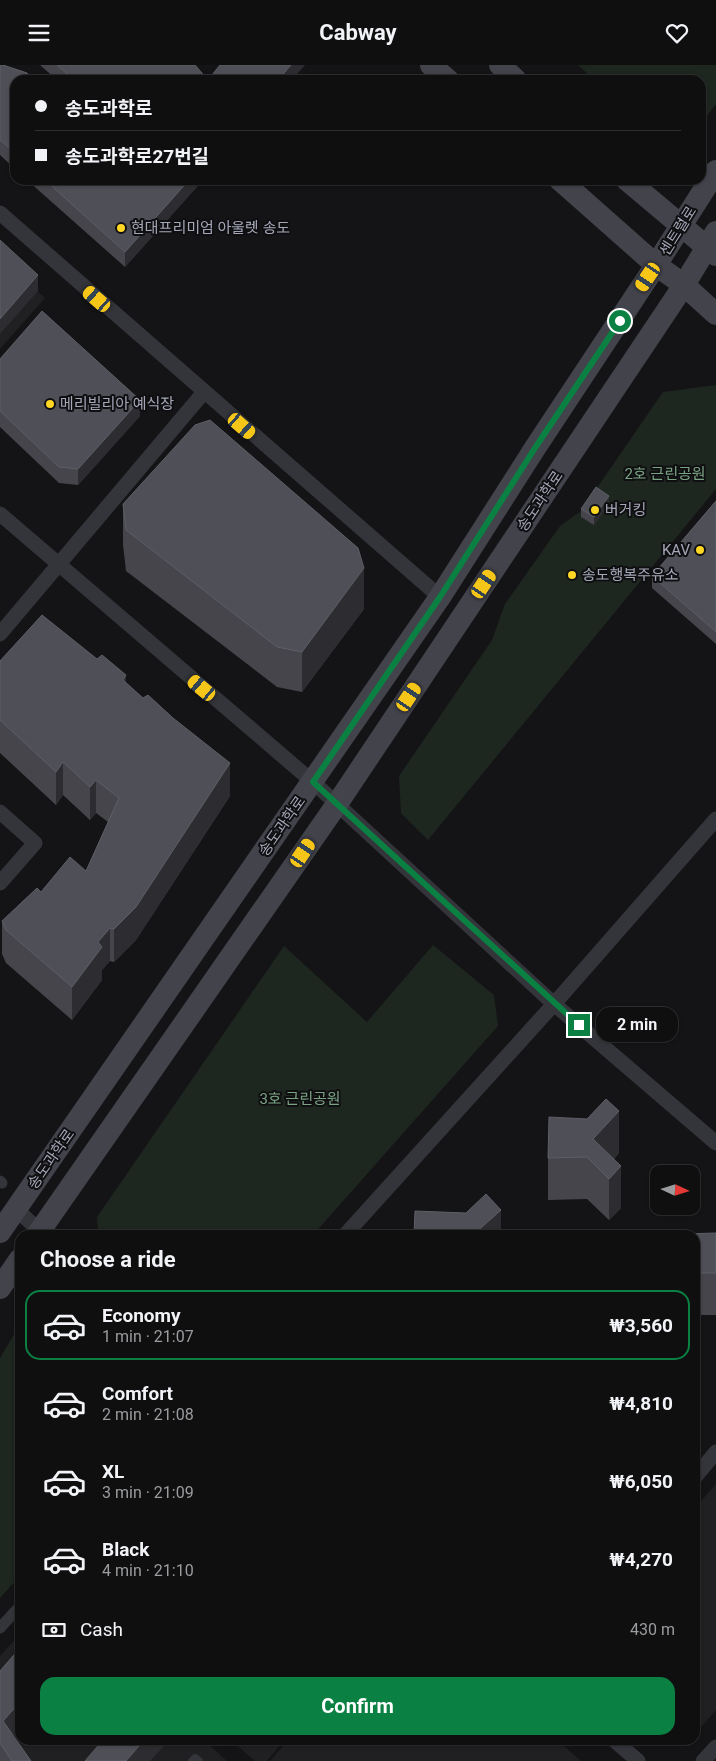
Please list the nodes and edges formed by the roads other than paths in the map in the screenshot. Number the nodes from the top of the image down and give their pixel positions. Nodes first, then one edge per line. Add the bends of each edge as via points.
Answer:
1 (431, 65) edge
2 (500, 65) edge
3 (442, 75) edge
4 (511, 75) edge
5 (716, 171) edge
6 (566, 185) edge
7 (633, 185) edge
8 (0, 213) edge
9 (680, 226) junction
10 (713, 245) edge
11 (656, 265) junction
12 (684, 285) junction
13 (716, 314) edge
14 (204, 393) junction
15 (0, 514) edge
16 (58, 566) junction
17 (440, 597) junction
18 (0, 634) edge
19 (313, 782) junction
20 (337, 803) junction
21 (0, 812) edge
22 (716, 819) edge
23 (0, 883) edge
24 (554, 1004) junction
25 (716, 1143) edge
26 (16, 1209) junction
27 (36, 1230) edge
28 (43, 1230) edge
29 (350, 1230) edge
30 (0, 1232) edge
31 (15, 1266) edge
32 (0, 1288) edge
33 (716, 1452) edge
34 (700, 1471) edge
35 (15, 1612) edge
36 (0, 1629) edge
37 (620, 1745) edge
38 (716, 1747) edge
39 (192, 1761) edge
40 (199, 1761) edge
41 (638, 1761) edge
42 (703, 1761) edge

1 - 3 main road
2 - 4 main road
5 - 9 main road, 센트럴로
6 - 11 main road
7 - 9 main road
8 - 14 street
9 - 10 main road
9 - 11 main road, 센트럴로
10 - 12 main road
11 - 12 main road
11 - 17 main road, 송도과학로
12 - 13 main road
12 - 20 main road, 송도과학로
14 - 16 street
14 - 17 street
15 - 16 street
16 - 18 street
16 - 19 street
17 - 19 main road, 송도과학로
19 - 20 street
19 - 26 main road, 송도과학로
20 - 24 street
20 - 28 main road, 송도과학로
21 - 23 street via 35,843
22 - 24 street
24 - 25 street
24 - 29 street
26 - 27 street
26 - 30 main road, 송도과학로
31 - 32 main road
33 - 34 street
35 - 36 street
37 - 41 street
38 - 42 street
39 - 40 lane via 195,1757

